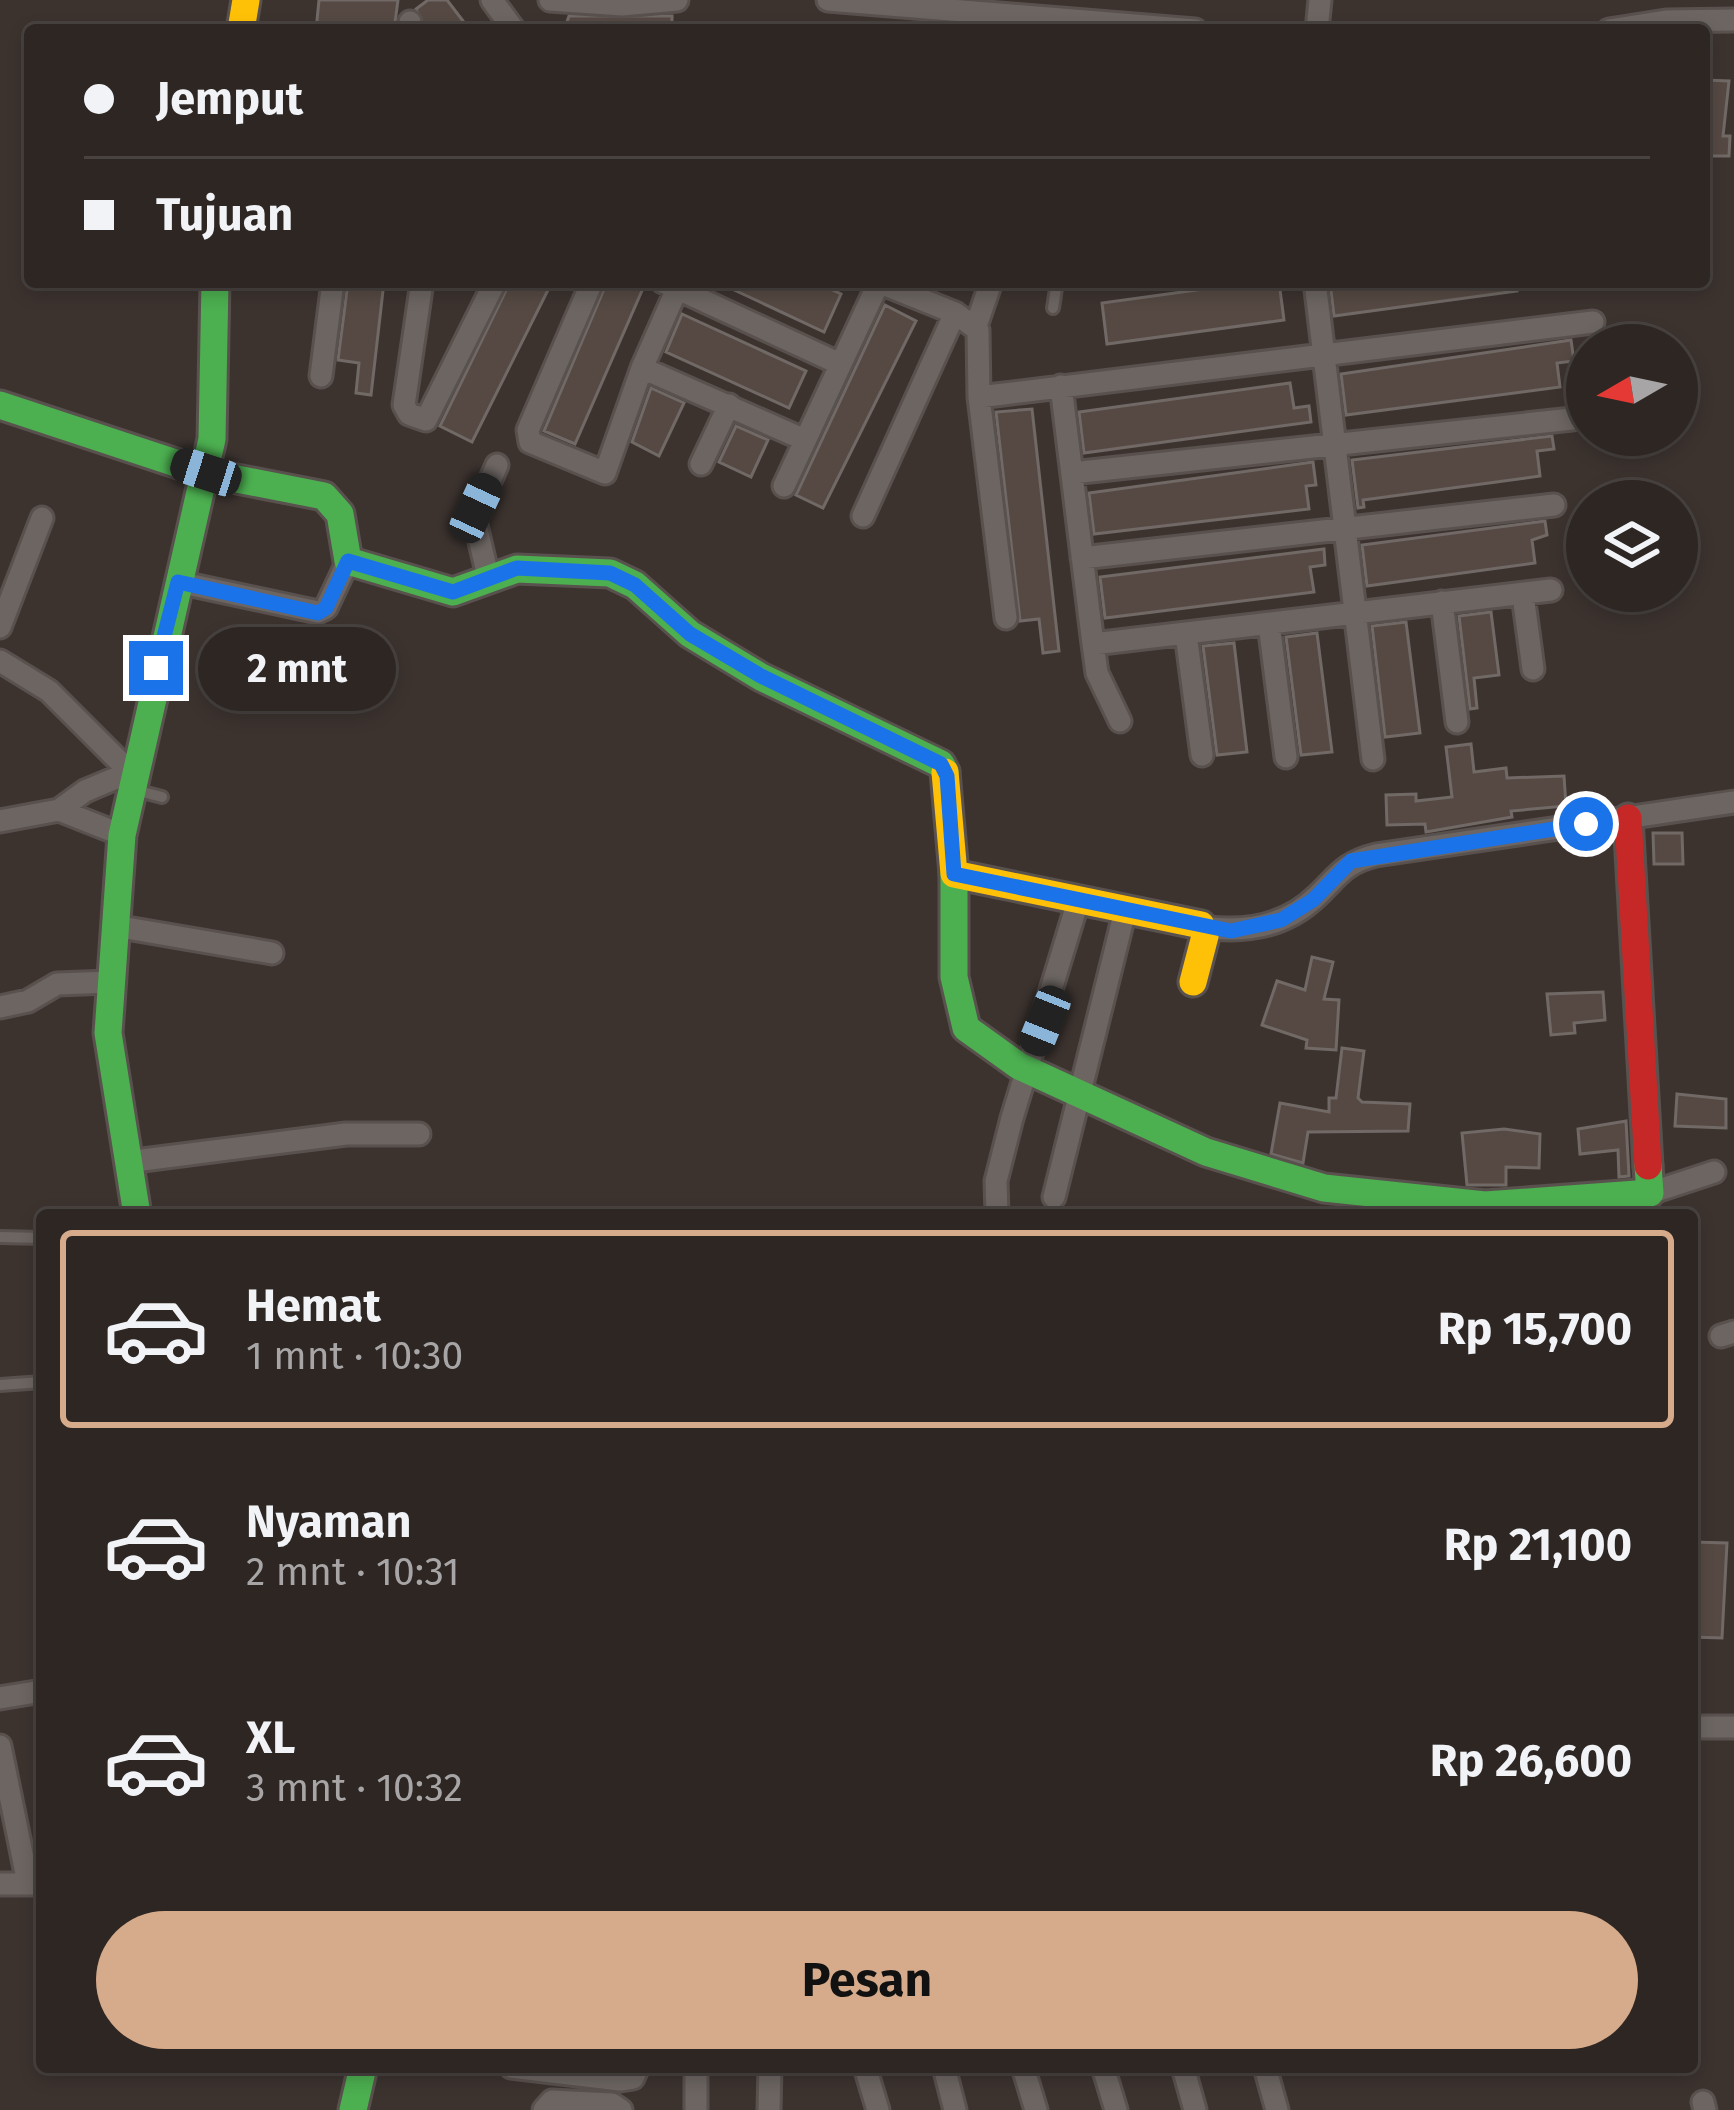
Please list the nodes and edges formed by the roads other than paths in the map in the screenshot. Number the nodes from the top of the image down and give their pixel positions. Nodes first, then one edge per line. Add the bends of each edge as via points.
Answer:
1 (550, 0) edge
2 (677, 0) edge
3 (829, 0) edge
4 (1650, 11) edge
5 (1074, 16) edge
6 (1734, 20) edge
7 (1143, 24) edge
8 (1622, 24) edge
9 (215, 288) edge
10 (332, 288) edge
11 (421, 288) edge
12 (490, 288) edge
13 (589, 288) edge
14 (669, 288) edge
15 (676, 288) edge
16 (876, 288) edge
17 (894, 288) edge
18 (989, 288) edge
19 (1056, 288) edge
20 (1316, 288) edge
21 (1053, 308) dead end
22 (955, 313) junction
23 (1592, 322) dead end
24 (976, 326) junction
25 (1323, 352) junction
26 (840, 364) junction
27 (641, 368) junction
28 (321, 376) dead end
29 (1061, 386) junction
30 (979, 397) junction
31 (0, 405) edge
32 (729, 405) junction
33 (1566, 420) edge
34 (806, 440) junction
35 (1332, 447) junction
36 (701, 464) dead end
37 (497, 465) dead end
38 (206, 472) junction
39 (1072, 473) junction
40 (784, 486) dead end
41 (1554, 506) dead end
42 (863, 516) dead end
43 (42, 518) dead end
44 (1342, 530) junction
45 (1082, 558) junction
46 (348, 561) junction
47 (488, 576) junction
48 (178, 582) junction
49 (1551, 590) dead end
50 (1523, 595) junction
51 (1442, 602) junction
52 (1353, 614) junction
53 (1006, 618) dead end
54 (1269, 623) junction
55 (0, 628) edge
56 (1186, 634) junction
57 (1093, 644) junction
58 (0, 661) edge
59 (1533, 669) dead end
60 (1120, 721) dead end
61 (1456, 722) dead end
62 (1202, 755) dead end
63 (1286, 757) dead end
64 (1373, 759) dead end
65 (132, 777) junction
66 (163, 796) dead end
67 (1734, 802) edge
68 (59, 810) junction
69 (1628, 818) junction
70 (0, 821) edge
71 (122, 835) junction
72 (954, 874) junction
73 (1079, 898) junction
74 (1126, 907) junction
75 (115, 926) junction
76 (1203, 927) junction
77 (272, 952) dead end
78 (110, 982) junction
79 (1193, 982) dead end
80 (0, 1007) edge
81 (1026, 1067) junction
82 (1078, 1094) junction
83 (419, 1134) dead end
84 (127, 1162) junction
85 (1714, 1172) dead end
86 (1650, 1193) junction
87 (1054, 1197) dead end
88 (136, 1209) edge
89 (997, 1209) edge
90 (0, 1237) edge
91 (36, 1238) edge
92 (36, 1382) edge
93 (0, 1385) edge
94 (36, 1692) edge
95 (0, 1698) edge
96 (1698, 1727) edge
97 (1734, 1727) edge
98 (0, 1746) edge
99 (0, 1884) edge
100 (35, 1884) edge
101 (362, 2073) edge
102 (577, 2073) edge
103 (635, 2073) edge
104 (696, 2073) edge
105 (770, 2073) edge
106 (867, 2073) edge
107 (946, 2073) edge
108 (1025, 2073) edge
109 (1105, 2073) edge
110 (1185, 2073) edge
111 (1267, 2073) edge
112 (353, 2110) edge
113 (544, 2110) edge
114 (621, 2110) edge
115 (696, 2110) edge
116 (770, 2110) edge
117 (878, 2110) edge
118 (956, 2110) edge
119 (1036, 2110) edge
120 (1115, 2110) edge
121 (1195, 2110) edge
122 (1277, 2110) edge

1 - 2 street
3 - 5 street
4 - 6 street
4 - 8 street
5 - 7 street
9 - 38 street via 215,414
10 - 28 street
11 - 12 street via 404,405 426,420
13 - 27 street via 528,430 530,442 605,473
14 - 27 street
15 - 26 street
16 - 26 street
17 - 22 street
18 - 24 street
19 - 21 lane
20 - 25 street
22 - 24 street
22 - 42 street
23 - 25 street
24 - 30 street
25 - 29 street
25 - 35 street
26 - 34 street
27 - 32 street
29 - 30 street
29 - 39 street
30 - 53 street
31 - 38 street
32 - 34 street
32 - 36 street
33 - 35 street
34 - 40 street
35 - 39 street
35 - 44 street
37 - 47 street via 474,517
38 - 46 street via 327,497 340,514
38 - 48 street
39 - 45 street
41 - 44 street
43 - 55 street
44 - 45 street
44 - 52 street
45 - 57 street
46 - 47 street via 453,592
46 - 48 street via 318,613
47 - 72 street via 530,567 623,578 743,666 941,764
48 - 65 street
49 - 50 street
50 - 51 street
50 - 59 street
51 - 52 street
51 - 61 street
52 - 54 street
52 - 64 street
54 - 56 street
54 - 63 street
56 - 57 street
56 - 62 street
57 - 60 street
58 - 65 street via 49,691
65 - 66 lane
65 - 68 street
65 - 71 street
67 - 69 street
68 - 70 street
68 - 71 street
69 - 76 street via 1351,861 1313,900 1267,927
69 - 86 street
71 - 75 street
72 - 73 street
72 - 81 street via 961,1018 979,1040
73 - 74 street
73 - 81 street
74 - 76 street
74 - 82 street
75 - 77 street
75 - 78 street
76 - 79 street
78 - 80 street via 57,984
78 - 84 street via 110,1066
81 - 82 street
81 - 89 street via 996,1181
82 - 86 street via 1215,1156 1393,1203 1466,1207
82 - 87 street
83 - 84 street via 364,1132
84 - 88 street
85 - 86 street
90 - 91 lane
92 - 93 lane
94 - 95 street
96 - 97 street
98 - 100 street
99 - 100 street
101 - 112 street
102 - 103 street via 620,2080
104 - 115 street
105 - 116 street
106 - 117 street
107 - 118 street
108 - 119 street
109 - 120 street
110 - 121 street
111 - 122 street
113 - 114 street via 552,2102

